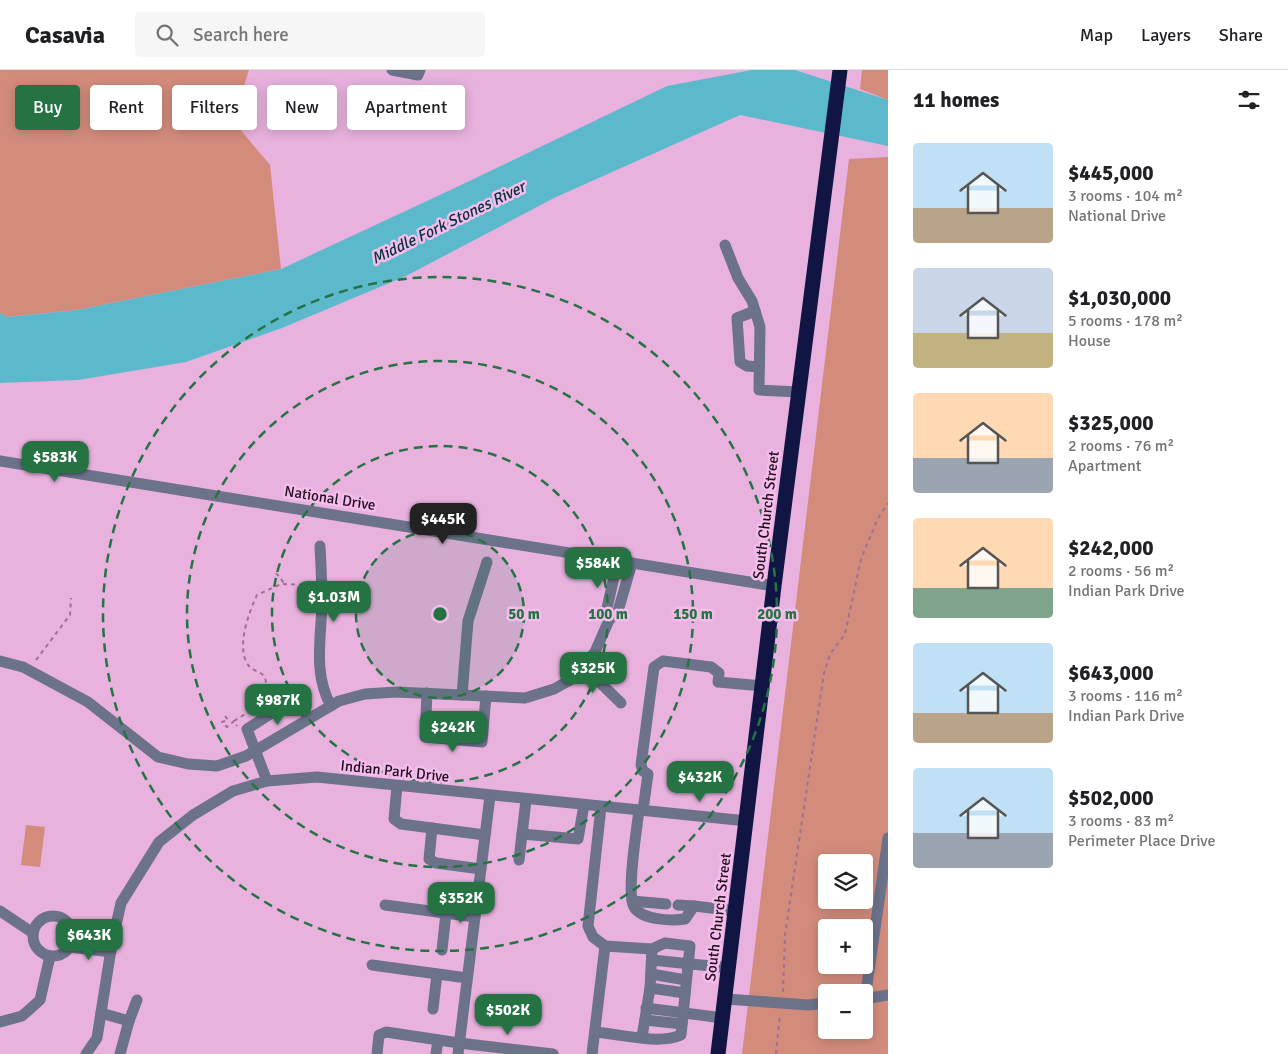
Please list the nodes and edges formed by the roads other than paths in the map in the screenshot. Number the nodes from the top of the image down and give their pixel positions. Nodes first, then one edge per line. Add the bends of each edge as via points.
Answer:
1 (392, 70) edge
2 (420, 70) edge
3 (840, 70) edge
4 (725, 245) dead end
5 (755, 311) junction
6 (759, 367) junction
7 (799, 392) junction
8 (0, 460) edge
9 (320, 546) dead end
10 (618, 559) junction
11 (487, 562) dead end
12 (632, 563) junction
13 (774, 586) junction
14 (609, 620) junction
15 (0, 661) edge
16 (583, 666) junction
17 (763, 686) junction
18 (426, 693) junction
19 (462, 695) junction
20 (486, 696) junction
21 (622, 703) dead end
22 (331, 706) junction
23 (309, 719) junction
24 (256, 750) junction
25 (267, 781) junction
26 (397, 786) junction
27 (490, 796) junction
28 (526, 800) junction
29 (584, 805) junction
30 (601, 807) junction
31 (641, 810) junction
32 (747, 821) junction
33 (432, 828) junction
34 (522, 834) junction
35 (485, 835) junction
36 (888, 838) edge
37 (519, 860) dead end
38 (481, 869) junction
39 (632, 901) junction
40 (666, 904) dead end
41 (385, 905) dead end
42 (678, 905) dead end
43 (694, 906) junction
44 (0, 911) edge
45 (736, 911) junction
46 (446, 913) junction
47 (475, 917) junction
48 (73, 931) junction
49 (33, 933) junction
50 (114, 933) junction
51 (606, 946) junction
52 (70, 947) junction
53 (442, 950) dead end
54 (110, 952) junction
55 (652, 954) junction
56 (50, 956) junction
57 (688, 964) junction
58 (372, 965) dead end
59 (730, 968) junction
60 (437, 974) junction
61 (651, 974) junction
62 (467, 978) junction
63 (686, 980) junction
64 (866, 984) edge
65 (650, 988) junction
66 (685, 993) junction
67 (888, 995) edge
68 (873, 998) edge
69 (726, 999) junction
70 (137, 1000) dead end
71 (818, 1003) edge
72 (433, 1009) dead end
73 (101, 1013) junction
74 (646, 1014) junction
75 (723, 1018) junction
76 (682, 1019) junction
77 (129, 1021) junction
78 (0, 1022) edge
79 (595, 1032) junction
80 (642, 1037) junction
81 (438, 1040) junction
82 (459, 1049) edge
83 (86, 1054) edge
84 (120, 1054) edge
85 (377, 1054) edge
86 (436, 1054) edge
87 (553, 1054) edge
88 (592, 1054) edge
89 (718, 1054) edge

1 - 2 street via 418,75
3 - 7 highway, South Church Street
4 - 5 street
5 - 6 street via 760,328
5 - 6 street via 737,318 736,327 740,362
6 - 7 street via 758,390
7 - 13 highway, South Church Street
8 - 10 street, National Drive
9 - 22 street via 318,663 323,690
10 - 12 street, National Drive
10 - 14 street via 607,608
11 - 19 street via 468,621
12 - 13 street, National Drive
12 - 14 street via 618,611
13 - 17 highway, South Church Street
14 - 16 street via 595,652
15 - 24 street via 29,670 88,702 158,757 217,766
16 - 20 street via 572,679 554,689 525,698
16 - 21 street
17 - 31 street via 718,682 719,673 711,667 657,663 641,765 648,774
17 - 32 highway, South Church Street
18 - 19 street
18 - 20 street via 424,737 482,742
18 - 22 street via 364,694
19 - 20 street
22 - 23 street
23 - 24 street
23 - 24 street via 296,700 292,700 247,729
24 - 25 street
25 - 26 street, Indian Park Drive via 316,777
25 - 50 street, Indian Park Drive via 233,792 193,815 159,842 122,903
26 - 27 street, Indian Park Drive
26 - 33 street via 394,819 401,824
27 - 28 street, Indian Park Drive
27 - 35 street
28 - 29 street, Indian Park Drive
28 - 34 street
29 - 30 street, Indian Park Drive
29 - 34 street via 578,839
30 - 31 street, Indian Park Drive
30 - 51 street via 588,926 593,936
31 - 32 street, Indian Park Drive
31 - 39 street
32 - 45 highway, South Church Street
33 - 35 street
33 - 38 street via 429,859 436,863
34 - 37 street
35 - 38 street
36 - 64 street
38 - 47 street
39 - 40 street
39 - 43 street via 638,912 677,920 685,919
41 - 46 street
42 - 43 street
43 - 45 street
44 - 49 street
45 - 59 highway, South Church Street
46 - 47 street
46 - 53 street
47 - 62 street
48 - 49 street via 63,918 48,916 35,926
48 - 50 street
48 - 52 street
49 - 56 street via 36,948
50 - 54 street, Indian Park Drive
51 - 55 street
51 - 79 street
52 - 54 street
52 - 56 street via 61,954
54 - 73 street, Indian Park Drive
55 - 57 street
55 - 57 street via 665,944 690,946
55 - 61 street
56 - 78 street via 40,1000 22,1016
57 - 59 street
57 - 63 street
58 - 60 street
59 - 69 highway, South Church Street
60 - 62 street
60 - 72 street
61 - 63 street
61 - 65 street
62 - 82 street
63 - 66 street
65 - 66 street
65 - 74 street
66 - 76 street
67 - 68 street
69 - 71 street
69 - 75 highway, South Church Street
70 - 77 street
73 - 77 street
73 - 83 street, Indian Park Drive via 97,1038
74 - 76 street
74 - 80 street
75 - 76 street
75 - 89 highway, South Church Street
76 - 80 street via 680,1035 671,1039
77 - 84 street
79 - 80 street
79 - 88 street
81 - 82 street
81 - 85 street via 386,1032 380,1036
81 - 86 street
82 - 87 street

